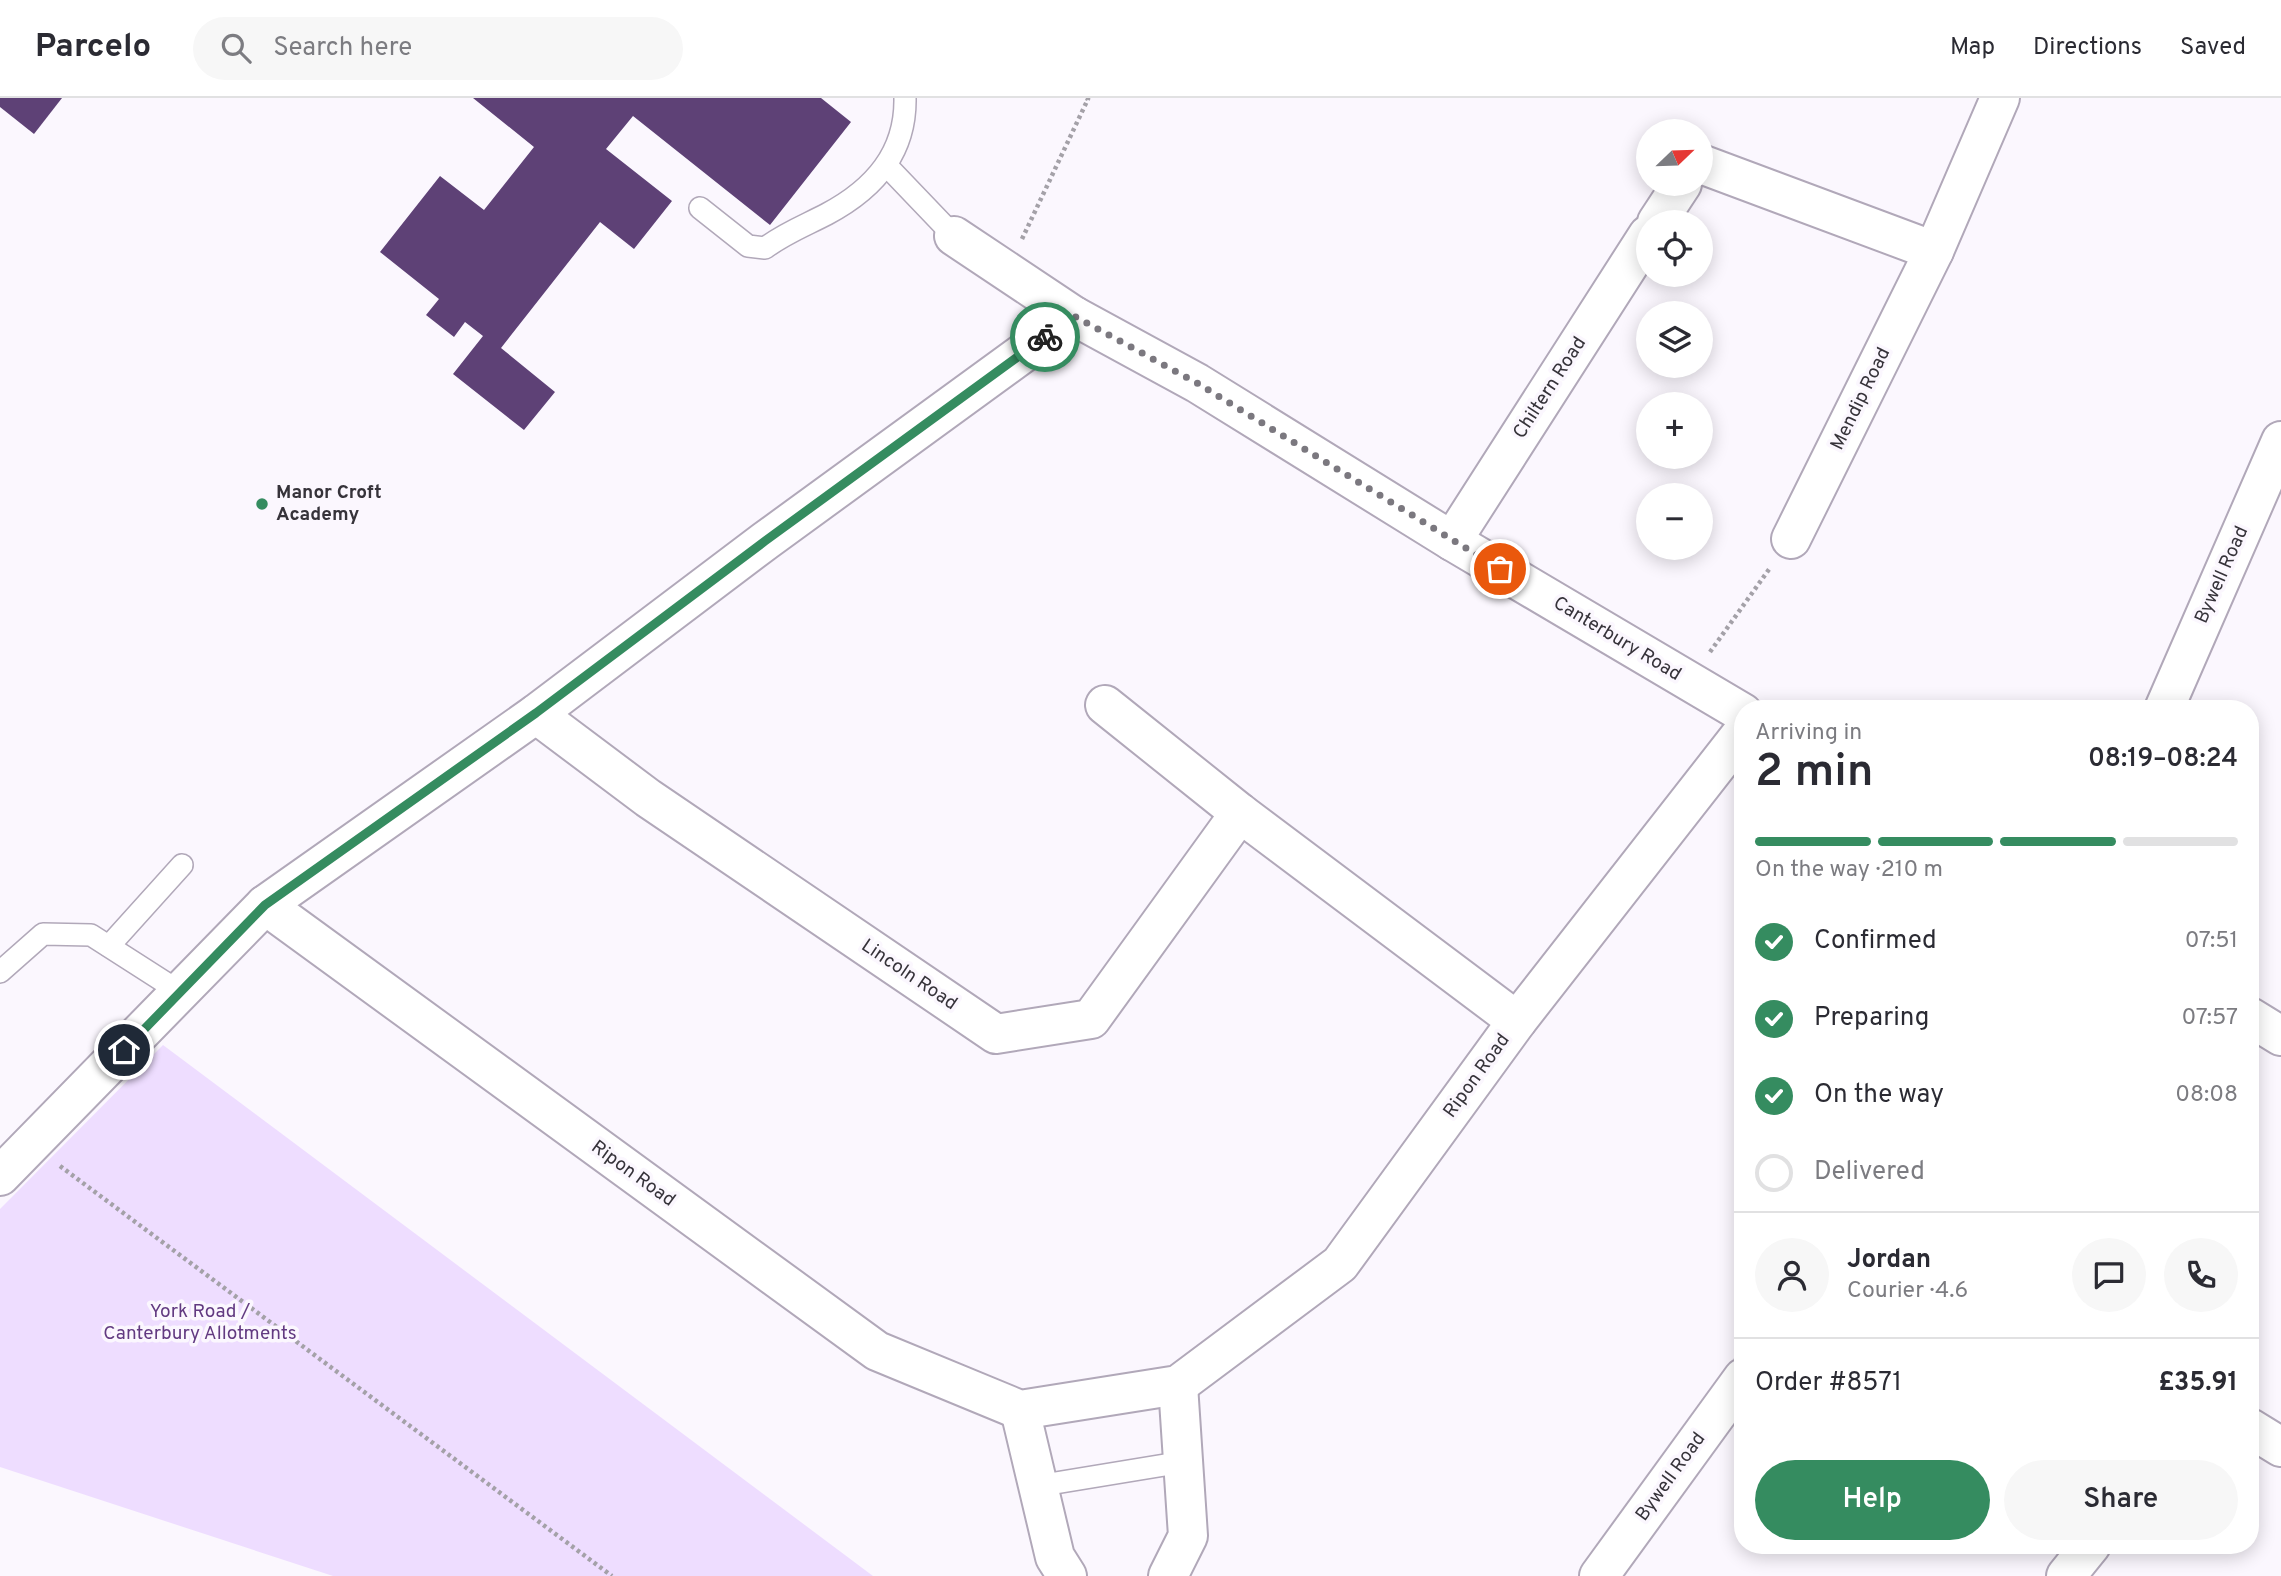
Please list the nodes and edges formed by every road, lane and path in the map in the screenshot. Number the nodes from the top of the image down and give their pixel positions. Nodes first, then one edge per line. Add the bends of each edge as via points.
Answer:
1 (905, 98) edge
2 (1088, 98) edge
3 (2000, 98) edge
4 (887, 166) junction
5 (1713, 168) edge
6 (700, 208) dead end
7 (954, 236) joint
8 (1934, 251) junction
9 (1636, 254) edge
10 (1007, 271) junction
11 (1074, 316) junction
12 (2281, 441) edge
13 (1791, 539) joint
14 (1452, 541) junction
15 (1689, 681) junction
16 (2168, 700) edge
17 (1105, 705) dead end
18 (1734, 708) edge
19 (536, 713) junction
20 (1734, 744) edge
21 (1240, 813) junction
22 (182, 865) dead end
23 (265, 905) junction
24 (109, 947) junction
25 (0, 972) edge
26 (180, 992) junction
27 (1517, 1021) junction
28 (2259, 1023) edge
29 (2281, 1036) edge
30 (30, 1146) junction
31 (0, 1176) edge
32 (1178, 1385) junction
33 (1734, 1390) edge
34 (1020, 1410) junction
35 (2259, 1434) edge
36 (2281, 1447) edge
37 (1183, 1462) junction
38 (1037, 1486) junction
39 (2084, 1554) edge
40 (612, 1576) edge
41 (1068, 1576) edge
42 (1168, 1576) edge
43 (1599, 1576) edge
44 (2066, 1576) edge

1 - 4 lane via 898,143
2 - 10 path
3 - 8 street, Mendip Road
4 - 6 lane via 867,188 765,248 748,246
4 - 7 lane
5 - 8 street
7 - 10 street, Canterbury Road
8 - 13 street, Mendip Road
9 - 14 street, Chiltern Road
10 - 11 street, Canterbury Road
11 - 14 street, Canterbury Road via 1197,383
11 - 19 street
12 - 16 street, Bywell Road
13 - 15 path
14 - 15 street, Canterbury Road
15 - 18 street, Canterbury Road
17 - 21 street
19 - 21 street, Lincoln Road via 648,798 996,1034 1091,1019
19 - 23 street
20 - 27 street, Ripon Road
21 - 27 street
22 - 24 lane
23 - 26 street
23 - 34 street, Ripon Road via 877,1351
24 - 25 lane via 91,935 43,934
24 - 26 lane
26 - 30 street
27 - 32 street, Ripon Road via 1340,1264
28 - 29 street
30 - 31 street
30 - 40 path
32 - 34 street, Ripon Road
32 - 37 street
33 - 43 street, Bywell Road
34 - 38 street
35 - 36 street
37 - 38 lane
37 - 42 street via 1188,1536
38 - 41 street via 1055,1557
39 - 44 street

